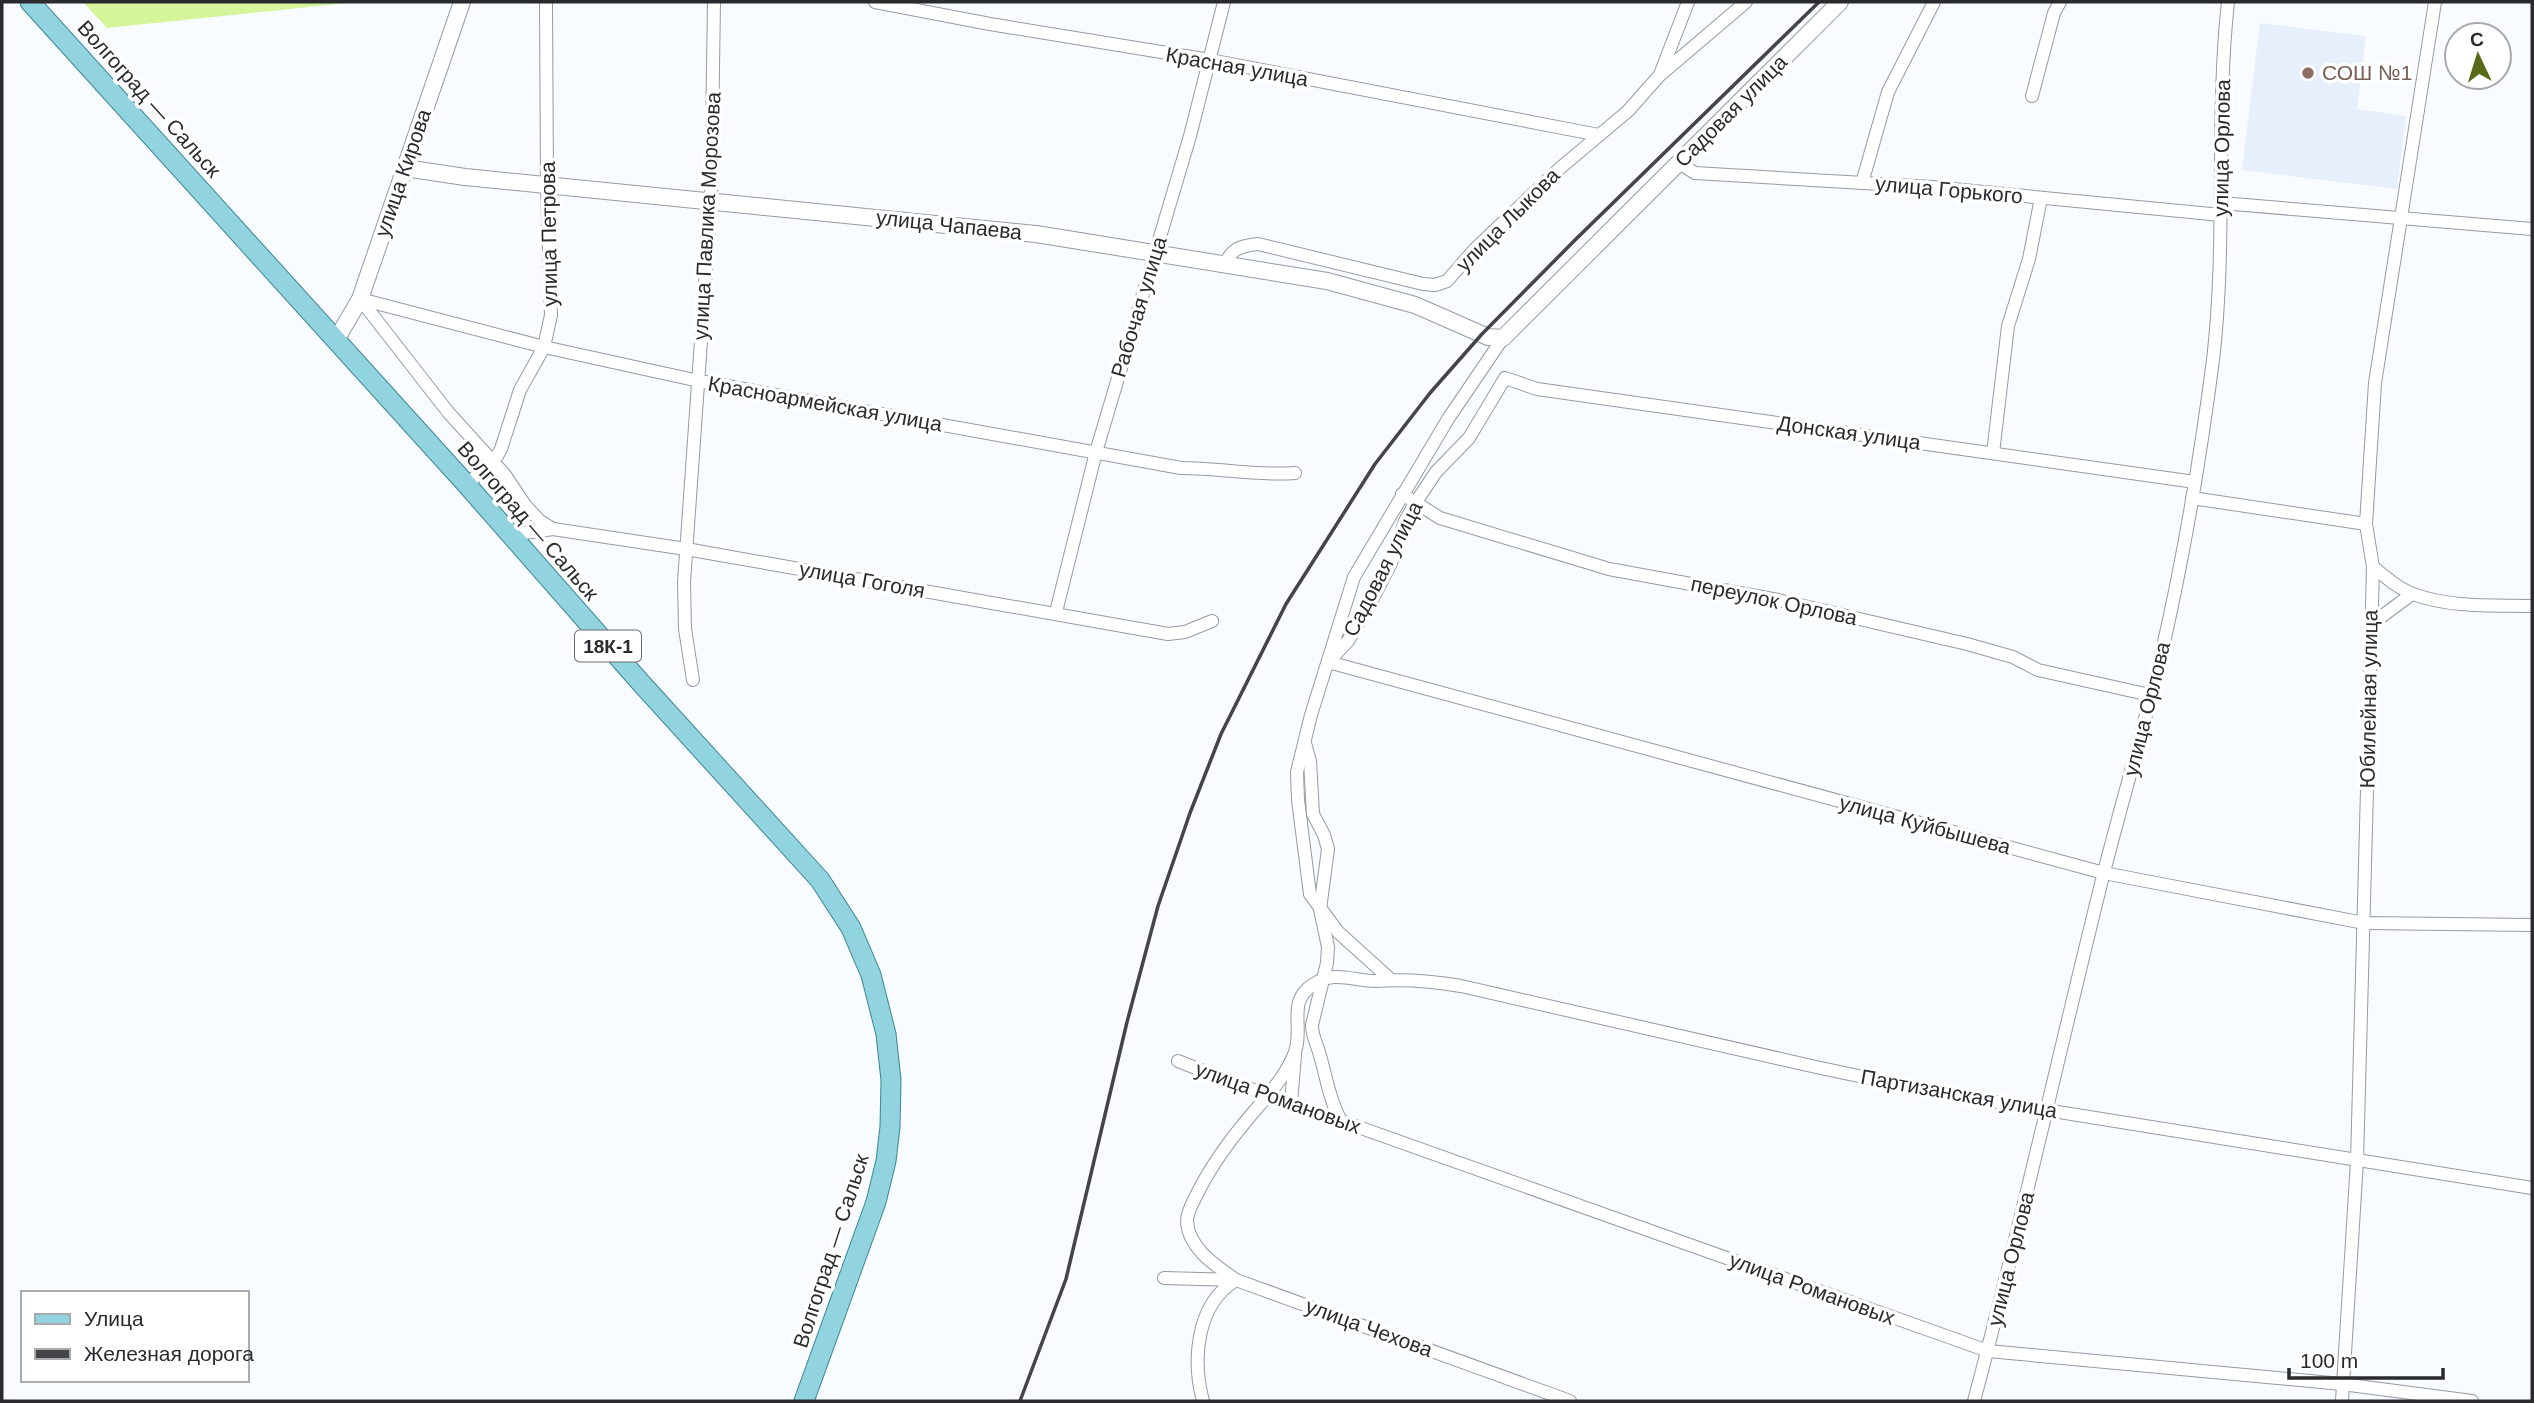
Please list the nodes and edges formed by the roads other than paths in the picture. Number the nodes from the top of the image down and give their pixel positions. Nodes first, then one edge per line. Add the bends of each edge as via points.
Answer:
1 (30, 2) edge
2 (462, 2) edge
3 (546, 2) edge
4 (714, 2) edge
5 (875, 2) edge
6 (1224, 2) edge
7 (1688, 2) edge
8 (1746, 2) edge
9 (1840, 2) edge
10 (1934, 2) edge
11 (2060, 2) edge
12 (2228, 2) edge
13 (2435, 2) edge
14 (1210, 61) junction
15 (1659, 76) junction
16 (2032, 96) dead end
17 (1599, 135) junction
18 (1679, 163) junction
19 (405, 169) junction
20 (1862, 183) junction
21 (547, 185) junction
22 (2041, 198) junction
23 (711, 200) junction
24 (2221, 209) junction
25 (2403, 218) junction
26 (2532, 229) edge
27 (1155, 254) junction
28 (1224, 264) junction
29 (359, 299) junction
30 (1503, 338) junction
31 (336, 340) junction
32 (544, 347) junction
33 (1505, 378) joint
34 (699, 381) junction
35 (1096, 452) junction
36 (1993, 453) junction
37 (492, 461) junction
38 (1295, 473) dead end
39 (2195, 482) junction
40 (467, 485) junction
41 (1402, 494) junction
42 (2192, 498) junction
43 (1416, 502) junction
44 (2365, 524) junction
45 (553, 529) junction
46 (510, 534) junction
47 (685, 549) junction
48 (2373, 567) junction
49 (2412, 594) junction
50 (2532, 606) edge
51 (1056, 612) junction
52 (1212, 621) dead end
53 (2370, 625) junction
54 (1328, 663) junction
55 (693, 680) dead end
56 (2150, 695) junction
57 (1304, 739) junction
58 (2104, 873) junction
59 (1320, 909) junction
60 (2364, 923) junction
61 (2532, 925) edge
62 (1324, 979) junction
63 (1390, 979) junction
64 (1296, 1050) junction
65 (1178, 1061) dead end
66 (1270, 1096) junction
67 (1291, 1103) junction
68 (2047, 1111) junction
69 (1341, 1121) junction
70 (2357, 1161) junction
71 (2532, 1188) edge
72 (1164, 1278) dead end
73 (1236, 1280) junction
74 (1987, 1352) junction
75 (2342, 1384) junction
76 (804, 1401) edge
77 (1203, 1401) edge
78 (1570, 1401) edge
79 (1974, 1401) edge
80 (2342, 1401) edge
81 (2472, 1401) edge

1 - 31 main road, Волгоград — Сальск / 18К-1
2 - 19 street, улица Кирова
3 - 21 street, улица Петрова
4 - 23 street, улица Павлика Морозова
5 - 14 street, Красная улица
6 - 14 street, Рабочая улица
7 - 15 street
8 - 15 street, улица Лыкова
9 - 18 street, Садовая улица
10 - 20 street via 1888,92
11 - 16 street
12 - 24 street, улица Орлова
13 - 25 street, Юбилейная улица
14 - 17 street, Красная улица
14 - 27 street, Рабочая улица
15 - 17 street, улица Лыкова
17 - 28 street, улица Лыкова via 1475,249 1447,281 1423,284 1258,244 1232,251
18 - 20 street, улица Горького via 1695,173
18 - 30 street, Садовая улица
19 - 21 street, улица Чапаева
19 - 29 street, улица Кирова
20 - 22 street, улица Горького
21 - 23 street, улица Чапаева
21 - 32 street, улица Петрова via 551,315
22 - 24 street, улица Горького
22 - 36 street via 2029,259 2008,326
23 - 27 street, улица Чапаева via 1036,234
23 - 34 street, улица Павлика Морозова
24 - 25 street, улица Горького
24 - 39 street, улица Орлова via 2213,357
25 - 26 street, улица Горького
25 - 44 street, Юбилейная улица via 2375,383
27 - 28 street, улица Чапаева
27 - 35 street, Рабочая улица
28 - 30 street, улица Чапаева via 1327,281
29 - 31 street, улица Кирова
29 - 32 street, Красноармейская улица
29 - 37 street
30 - 41 street, Садовая улица
31 - 40 main road, Волгоград — Сальск / 18К-1
32 - 34 street, Красноармейская улица
32 - 37 street, улица Петрова via 520,390 501,449
33 - 36 street, Донская улица via 1537,389
33 - 43 street, Садовая улица via 1469,438 1436,472
34 - 35 street, Красноармейская улица
34 - 47 street, улица Павлика Морозова
35 - 38 street, Красноармейская улица via 1181,468
35 - 51 street, Рабочая улица
36 - 39 street, Донская улица
37 - 40 street, улица Петрова
37 - 45 street via 533,514
39 - 42 street, улица Орлова
40 - 46 main road, Волгоград — Сальск / 18К-1
41 - 43 street, переулок Орлова
41 - 54 street, Садовая улица via 1354,577
42 - 44 street
42 - 56 street, улица Орлова
43 - 54 street, Садовая улица via 1374,596 1348,641
43 - 56 street, переулок Орлова via 1440,518 1609,569 1778,600 1967,644 2013,657 2038,670
44 - 48 street, Юбилейная улица
45 - 46 street, улица Гоголя
45 - 47 street, улица Гоголя
46 - 76 main road, Волгоград — Сальск / 18К-1 via 821,880 871,975 886,1034 891,1080 886,1161 876,1202
47 - 51 street, улица Гоголя
47 - 55 street, улица Павлика Морозова via 683,605
48 - 49 street
48 - 53 street, Юбилейная улица
49 - 50 street via 2467,605
49 - 53 street
51 - 52 street, улица Гоголя via 1168,634
53 - 60 street, Юбилейная улица
54 - 57 street
54 - 58 street, улица Куйбышева
56 - 58 street, улица Орлова
57 - 59 street via 1297,772 1298,800 1310,894
57 - 59 street via 1313,814 1328,849
58 - 60 street, улица Куйбышева
58 - 68 street, улица Орлова
59 - 62 street via 1328,947
59 - 63 street via 1338,932
60 - 61 street, улица Куйбышева
60 - 70 street, Юбилейная улица
62 - 63 street, Партизанская улица via 1338,975
62 - 64 street via 1302,993
62 - 69 street via 1312,1035
63 - 68 street, Партизанская улица via 1461,986 1816,1067
64 - 66 street
64 - 67 street
65 - 66 street, улица Романовых
66 - 67 street, улица Романовых
66 - 73 street via 1207,1174 1187,1215 1189,1234 1197,1248
67 - 69 street, улица Романовых
68 - 70 street, Партизанская улица
68 - 74 street, улица Орлова
69 - 74 street, улица Романовых
70 - 71 street, Партизанская улица
70 - 75 street, Юбилейная улица
72 - 73 street, улица Чехова
73 - 77 street via 1216,1296 1204,1323 1197,1363
73 - 78 street, улица Чехова
74 - 75 street, улица Романовых
74 - 79 street, улица Орлова
75 - 80 street, Юбилейная улица
75 - 81 street, улица Романовых

